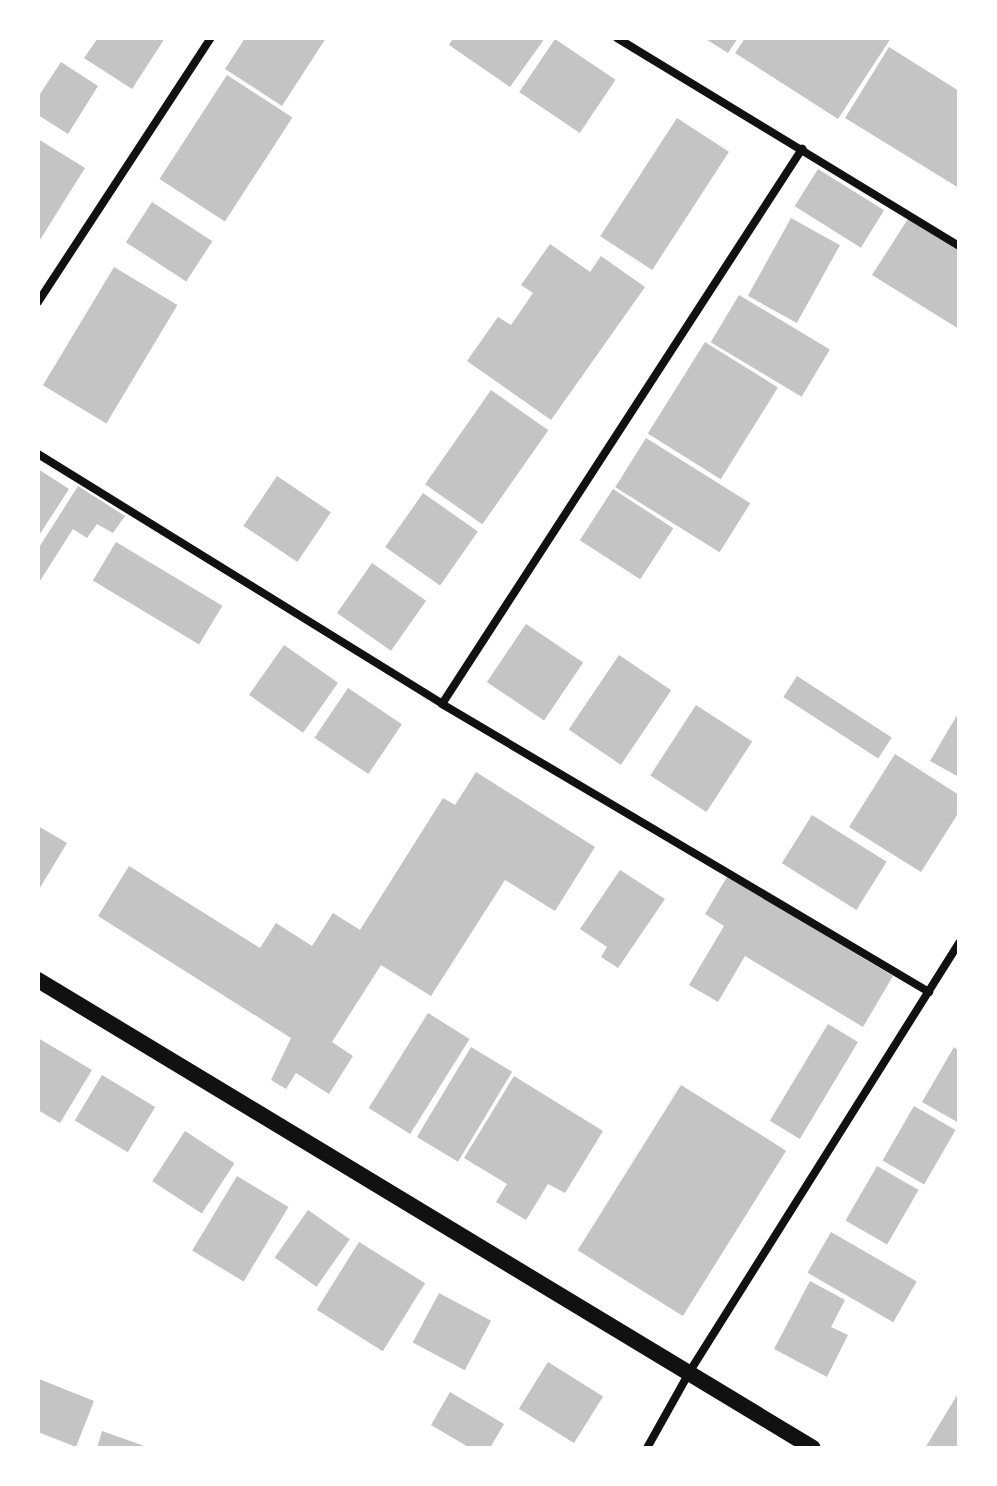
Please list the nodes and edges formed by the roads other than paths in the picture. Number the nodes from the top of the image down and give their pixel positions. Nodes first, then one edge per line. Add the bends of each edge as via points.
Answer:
1 (211, 38) edge
2 (617, 38) edge
3 (802, 149) junction
4 (959, 246) edge
5 (38, 302) edge
6 (38, 454) edge
7 (442, 704) junction
8 (959, 943) edge
9 (38, 980) edge
10 (929, 992) junction
11 (690, 1371) junction
12 (647, 1448) edge
13 (813, 1448) edge

1 - 5 street
2 - 3 street
3 - 4 street
3 - 7 street
6 - 7 street
7 - 10 street
8 - 10 street
9 - 11 main road
10 - 11 street
11 - 12 street
11 - 13 main road

